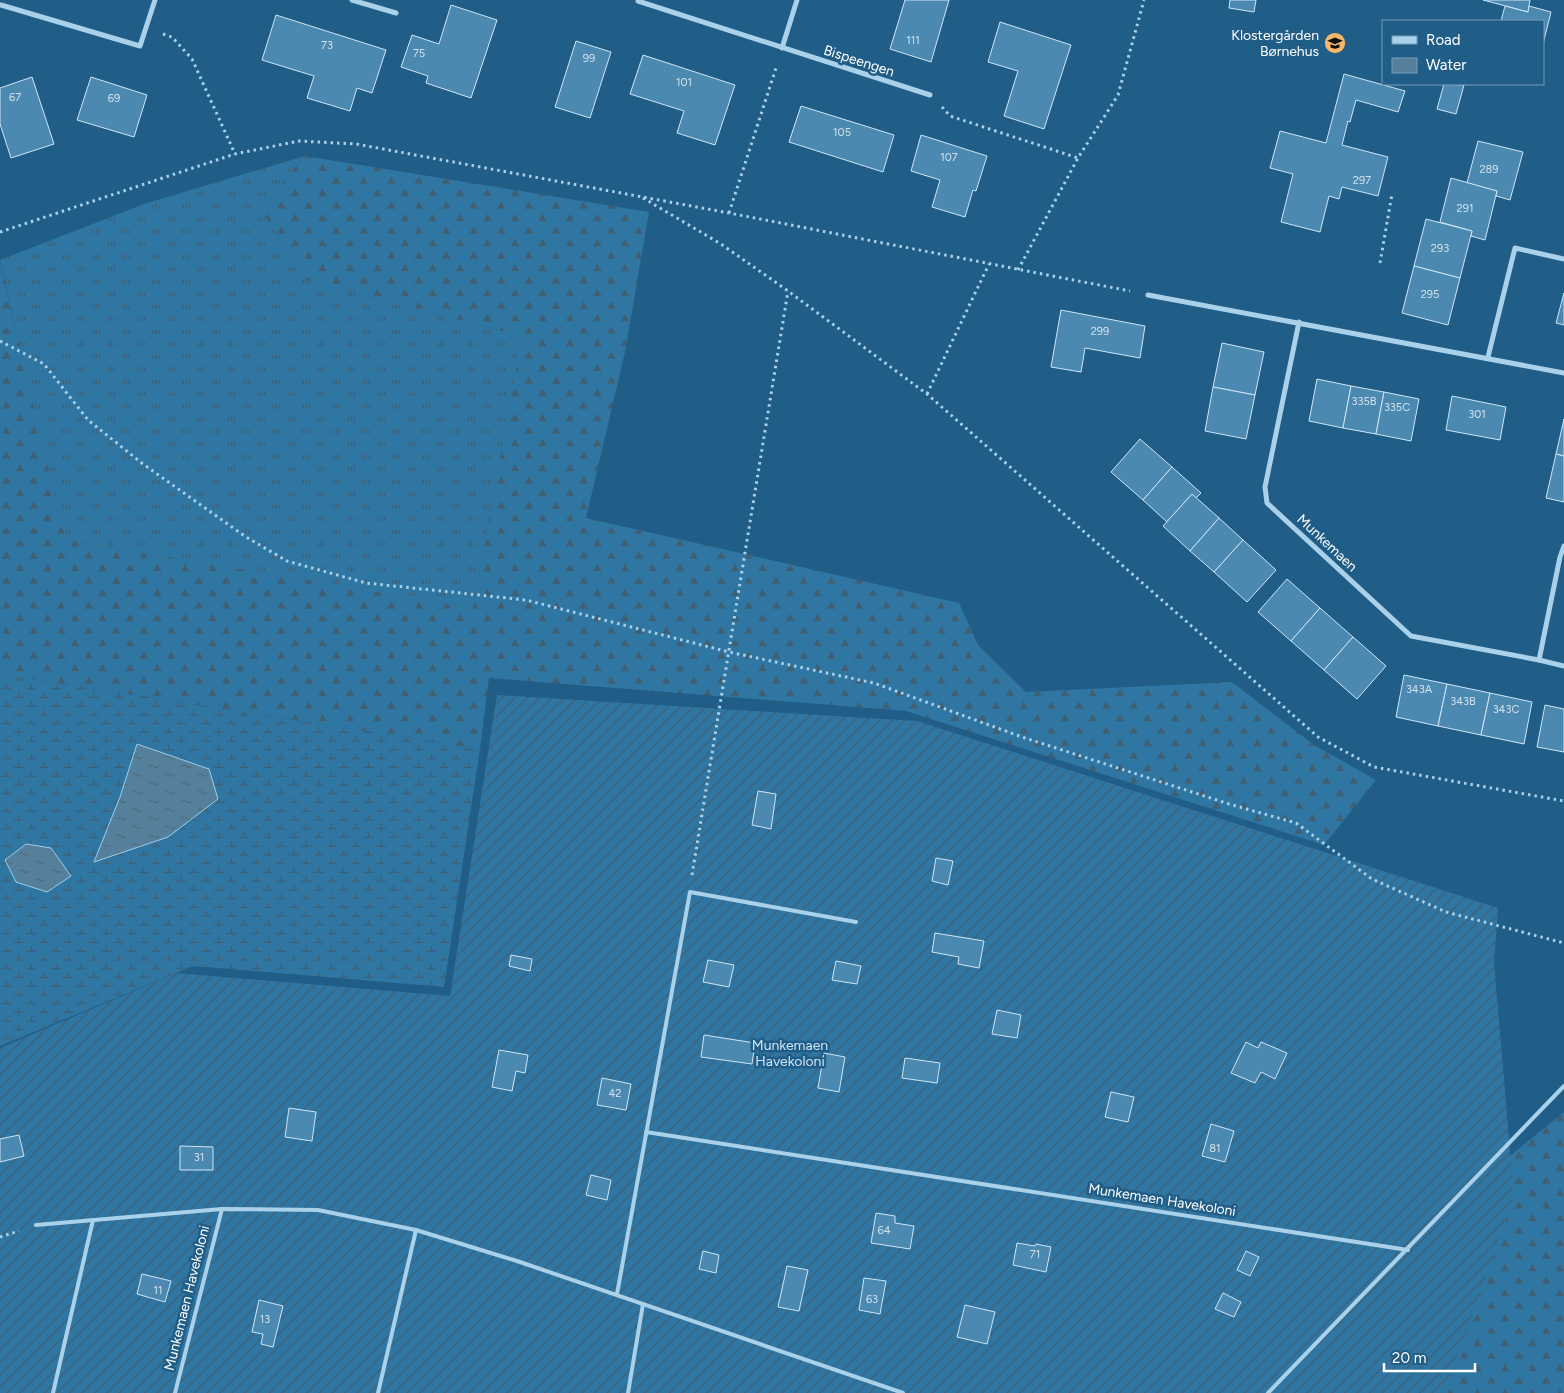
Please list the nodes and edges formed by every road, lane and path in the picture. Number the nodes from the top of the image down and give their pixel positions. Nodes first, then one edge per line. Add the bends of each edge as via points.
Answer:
1 (154, 0) edge
2 (352, 0) edge
3 (797, 0) edge
4 (1144, 0) edge
5 (638, 1) dead end
6 (1, 5) edge
7 (396, 14) dead end
8 (145, 29) junction
9 (782, 48) junction
10 (930, 95) joint
11 (235, 154) junction
12 (1078, 158) junction
13 (1392, 194) dead end
14 (640, 196) junction
15 (729, 213) junction
16 (0, 232) edge
17 (1564, 259) edge
18 (1380, 263) dead end
19 (989, 264) junction
20 (1018, 270) junction
21 (788, 291) junction
22 (1148, 295) joint
23 (1299, 322) junction
24 (0, 341) edge
25 (1488, 358) junction
26 (1564, 373) edge
27 (927, 394) junction
28 (1564, 546) edge
29 (729, 652) junction
30 (1539, 660) junction
31 (1564, 666) edge
32 (1564, 801) edge
33 (690, 892) junction
34 (856, 922) dead end
35 (1564, 943) edge
36 (1564, 1086) edge
37 (646, 1132) junction
38 (222, 1209) junction
39 (94, 1220) junction
40 (36, 1226) dead end
41 (416, 1230) junction
42 (1408, 1250) junction
43 (618, 1294) junction
44 (643, 1304) junction
45 (54, 1393) edge
46 (175, 1393) edge
47 (378, 1393) edge
48 (628, 1393) edge
49 (903, 1393) edge
50 (1268, 1393) edge

1 - 8 street
2 - 7 street
3 - 9 street
4 - 12 path via 1118,95
5 - 9 street, Bispeengen
6 - 8 street via 140,46
8 - 11 path via 172,37 192,60
9 - 10 street, Bispeengen
9 - 15 path
10 - 12 path via 950,116
11 - 14 path via 299,141 356,144
11 - 16 path
12 - 20 path
13 - 18 path
14 - 15 path
14 - 21 path via 721,244
15 - 19 path
17 - 25 street via 1515,248
19 - 20 path
19 - 27 path
20 - 22 path
21 - 27 path
21 - 29 path
22 - 23 street
23 - 25 street
23 - 30 street, Munkemaen via 1265,487 1267,503 1411,636
24 - 29 path via 44,364 88,420 143,464 287,562 366,583 526,600
25 - 26 street
27 - 32 path via 1318,737 1374,767
28 - 30 street
29 - 33 path
29 - 35 path via 874,684 1031,740 1296,823 1372,879 1438,909
30 - 31 street, Munkemaen
33 - 34 lane
33 - 37 lane
36 - 42 lane
37 - 42 lane, Munkemaen Havekoloni
37 - 43 lane
38 - 39 lane, Munkemaen Havekoloni
38 - 41 lane, Munkemaen Havekoloni via 318,1210
38 - 46 lane, Munkemaen Havekoloni
39 - 40 lane, Munkemaen Havekoloni
39 - 45 lane
41 - 43 lane, Munkemaen Havekoloni
41 - 47 lane
42 - 50 lane
43 - 44 lane, Munkemaen Havekoloni
44 - 48 lane
44 - 49 lane, Munkemaen Havekoloni

